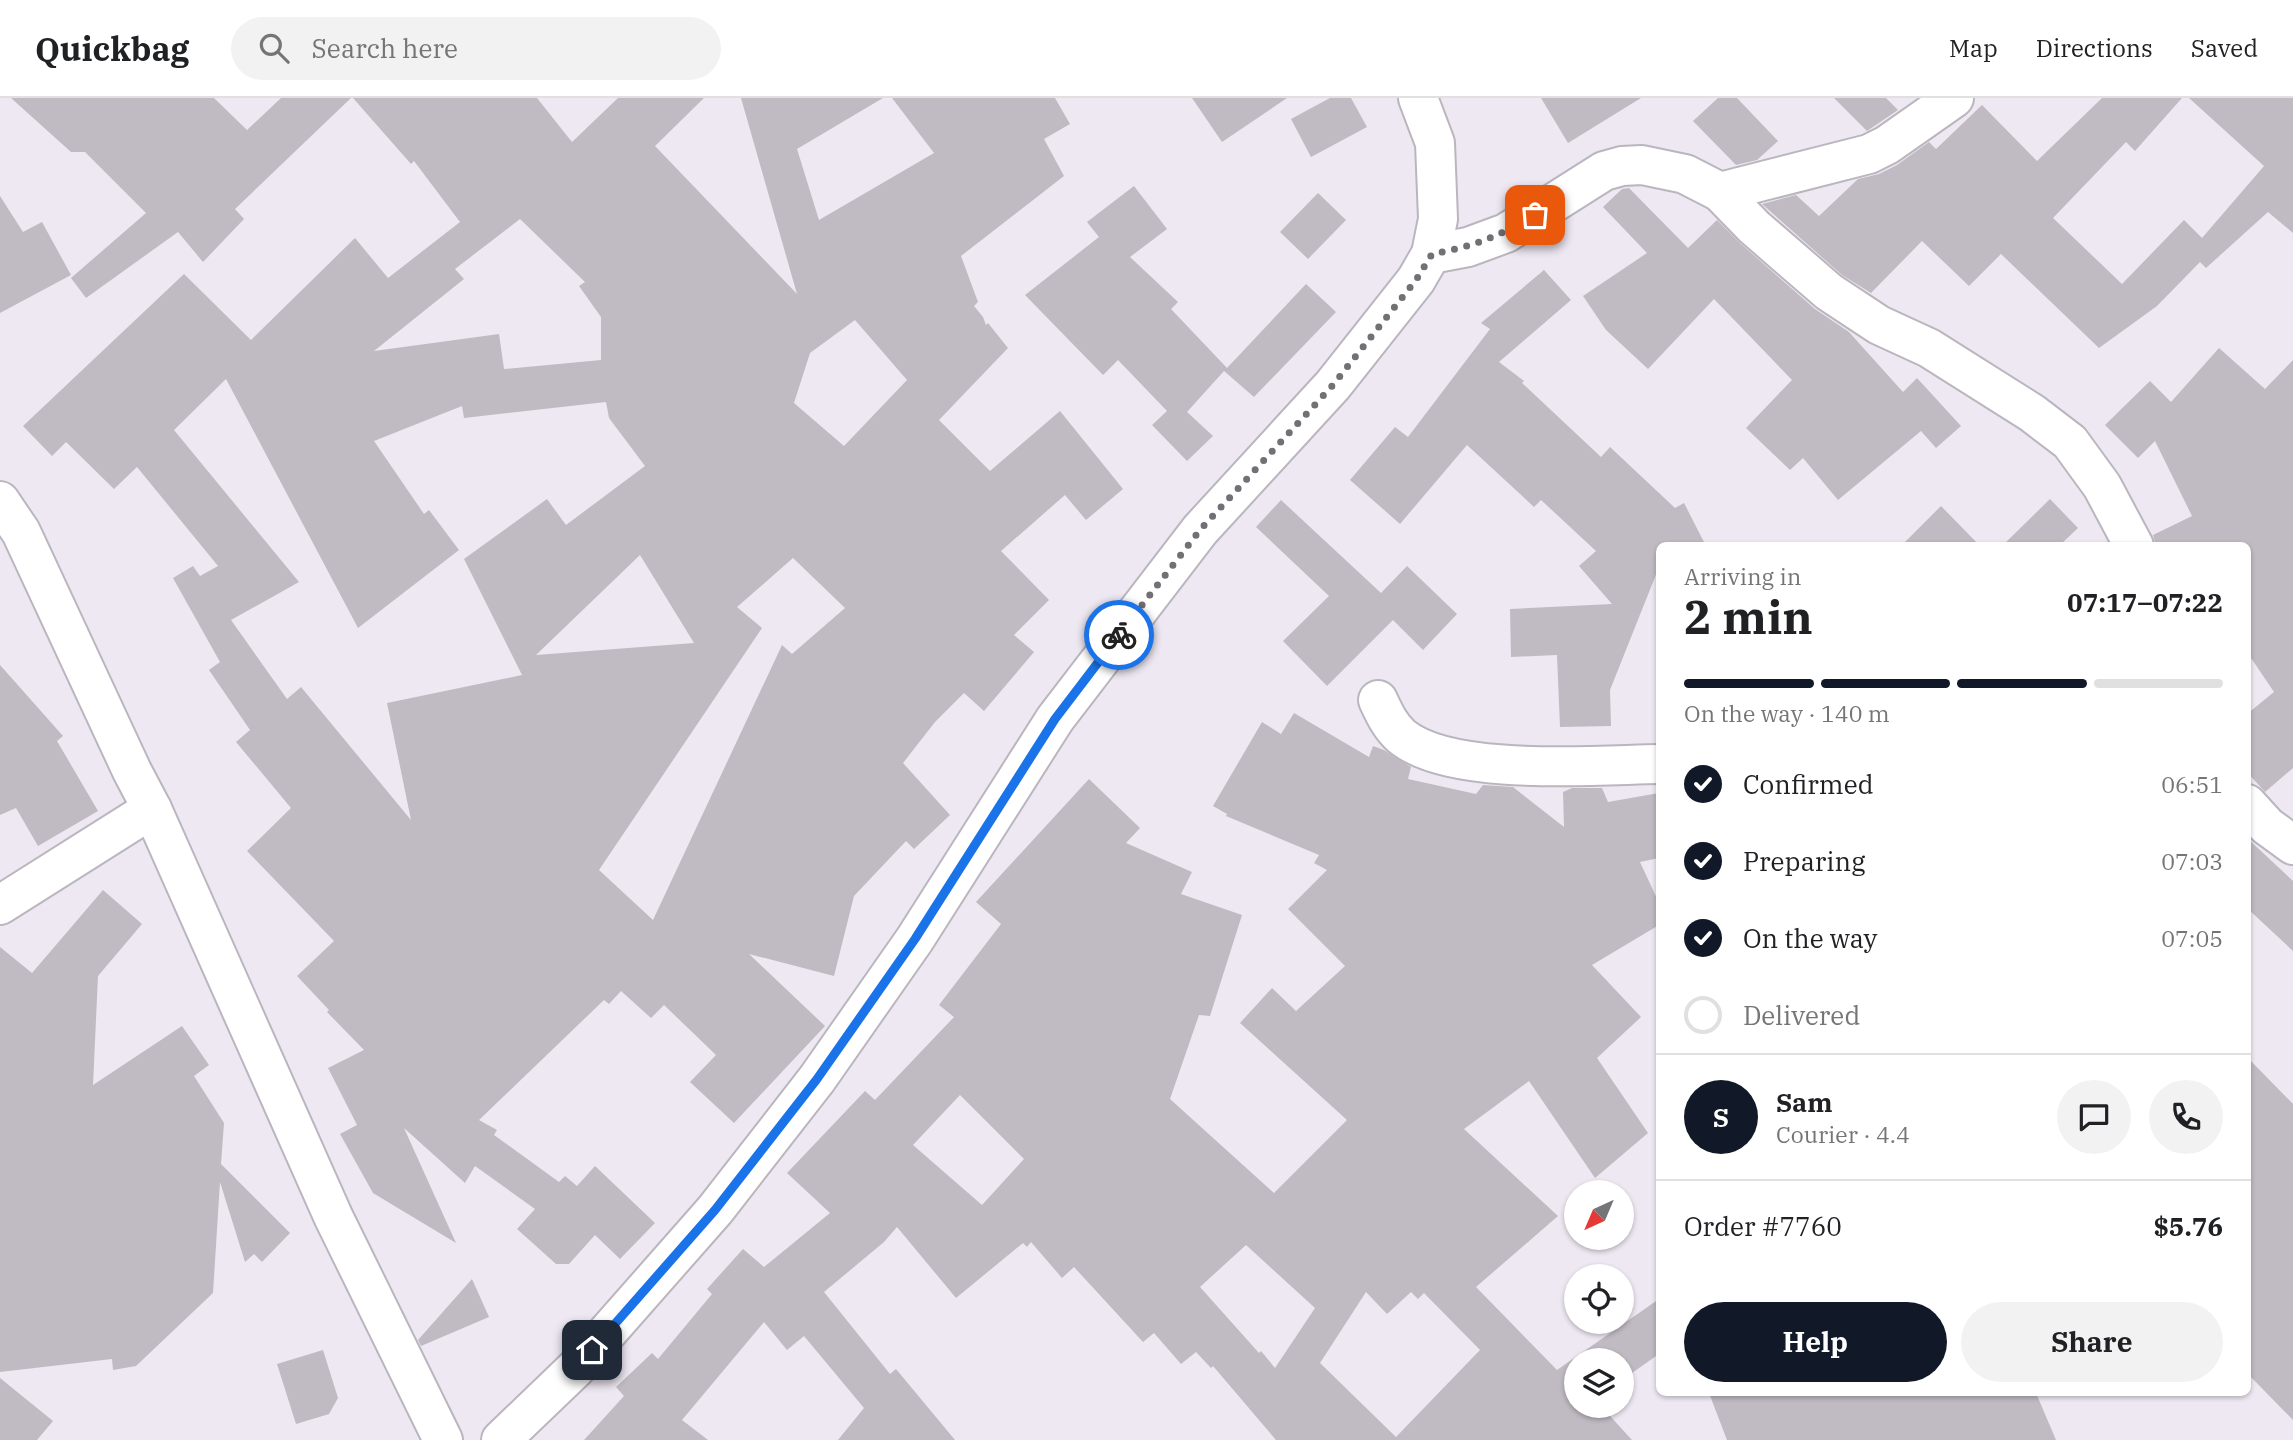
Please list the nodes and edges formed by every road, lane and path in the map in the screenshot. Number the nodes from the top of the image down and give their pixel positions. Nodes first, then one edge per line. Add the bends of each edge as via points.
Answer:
1 (1418, 98) edge
2 (1954, 98) edge
3 (1720, 192) junction
4 (1432, 254) junction
5 (0, 500) edge
6 (2132, 542) edge
7 (1378, 700) dead end
8 (1656, 764) edge
9 (152, 808) junction
10 (0, 905) edge
11 (443, 1440) edge
12 (501, 1440) edge

1 - 4 street via 1435,143 1438,219
2 - 3 street via 1869,154
3 - 4 street via 1685,174 1642,165 1622,166 1604,171 1506,233
3 - 6 street via 1754,228 1829,292 2032,412 2070,442 2102,486
4 - 12 street via 1333,385 1200,530 1055,719 915,939 817,1079 723,1200 575,1369
5 - 9 street via 21,532
7 - 8 street via 1402,736 1453,758 1548,765
9 - 10 street
9 - 11 street via 333,1216

